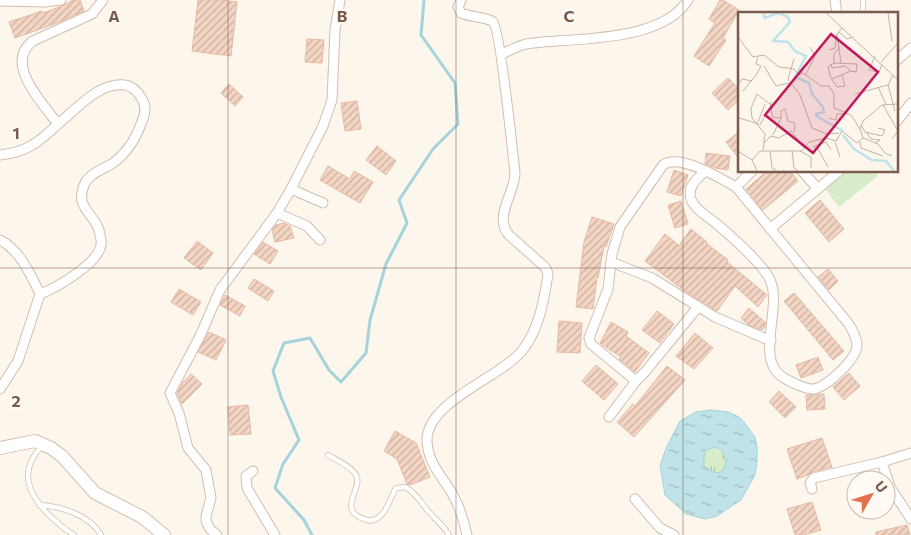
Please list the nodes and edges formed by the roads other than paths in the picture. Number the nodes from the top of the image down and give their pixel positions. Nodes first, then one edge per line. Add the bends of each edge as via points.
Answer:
1 (61, 0) edge
2 (103, 0) edge
3 (340, 0) edge
4 (461, 0) edge
5 (688, 0) edge
6 (0, 1) edge
7 (911, 48) edge
8 (502, 54) junction
9 (898, 59) edge
10 (911, 103) edge
11 (898, 119) edge
12 (58, 124) junction
13 (0, 155) edge
14 (706, 171) junction
15 (751, 172) edge
16 (803, 172) edge
17 (838, 172) edge
18 (736, 187) junction
19 (291, 189) junction
20 (818, 189) junction
21 (323, 202) dead end
22 (277, 212) junction
23 (770, 229) junction
24 (0, 240) edge
25 (320, 240) dead end
26 (611, 262) junction
27 (40, 294) junction
28 (698, 307) junction
29 (771, 341) junction
30 (636, 381) junction
31 (0, 389) edge
32 (609, 417) dead end
33 (44, 444) junction
34 (0, 448) edge
35 (911, 453) edge
36 (328, 455) dead end
37 (882, 462) junction
38 (253, 470) dead end
39 (812, 489) dead end
40 (635, 499) dead end
41 (39, 506) junction
42 (911, 519) edge
43 (67, 533) edge
44 (74, 535) edge
45 (101, 535) edge
46 (164, 535) edge
47 (217, 535) edge
48 (275, 535) edge
49 (449, 535) edge
50 (467, 535) edge
51 (674, 535) edge

1 - 6 street
2 - 12 street via 92,14 33,41 24,52 22,64 26,79
3 - 19 street via 330,106 314,146
4 - 8 street via 460,13 494,23
5 - 8 street via 671,17 639,30 528,44
7 - 9 street
8 - 50 street via 515,173 503,225 548,274 539,317 520,353 449,404 434,420 428,433 431,460 454,497
10 - 11 street
12 - 13 street via 26,149
12 - 27 street via 97,92 112,85 131,87 144,104 144,117 129,148 88,178 83,189 83,206 98,229 100,248 88,264 69,280
14 - 18 street
14 - 26 street via 675,160 663,165 620,227
14 - 29 street via 692,186 693,204 769,277 774,289
15 - 18 street
16 - 20 street
17 - 20 street
18 - 23 street
19 - 21 street
19 - 22 street
20 - 23 street
22 - 25 street via 307,226
22 - 47 street via 220,290 170,393 180,413 188,448 206,470 211,498 206,521
23 - 29 street via 848,323 857,346 845,368 814,389 793,383 776,370 770,355
24 - 27 street via 16,253
26 - 28 street via 652,278
26 - 30 street via 608,289 588,338
27 - 31 street via 18,361
28 - 29 street
28 - 30 street
30 - 32 street
33 - 34 main road via 35,441
33 - 41 lane via 31,460 28,478 30,490
33 - 46 main road via 62,456 95,492 142,517
35 - 37 street
36 - 49 lane via 356,475 358,484 351,506 362,517 378,518 396,488 405,487 414,493
37 - 39 street via 814,478 810,483
37 - 42 street via 890,487
38 - 48 street via 246,476 247,488
40 - 51 street via 660,528
41 - 43 lane
41 - 45 lane via 57,507 69,512 95,526
43 - 44 lane

